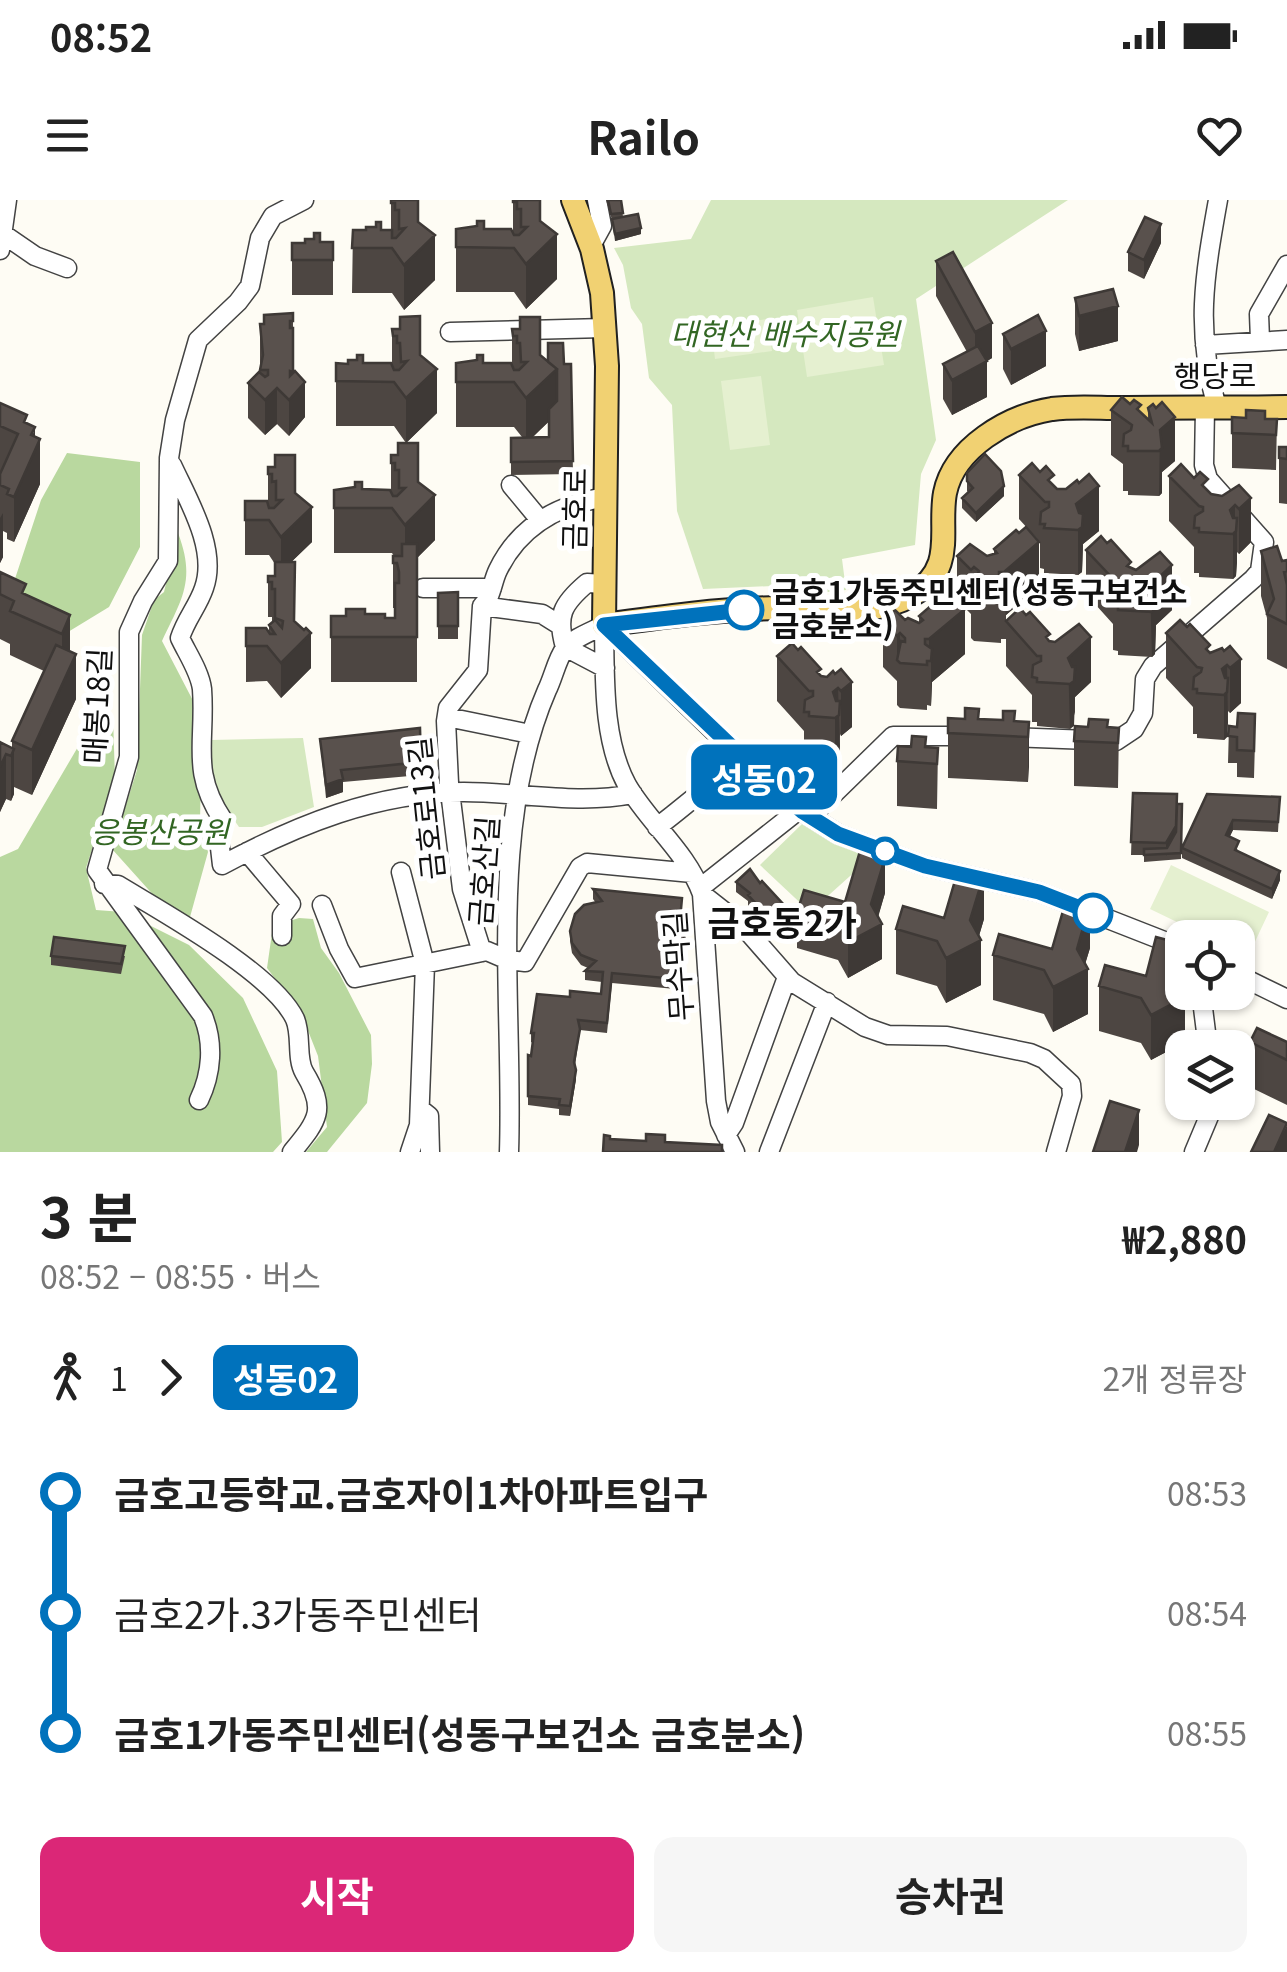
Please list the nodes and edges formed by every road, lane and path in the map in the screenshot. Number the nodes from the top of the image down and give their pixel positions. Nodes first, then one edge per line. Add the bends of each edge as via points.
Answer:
1 (7, 200) edge
2 (304, 200) edge
3 (573, 200) edge
4 (597, 200) edge
5 (1218, 200) edge
6 (0, 238) edge
7 (592, 246) junction
8 (1287, 264) edge
9 (68, 268) dead end
10 (604, 328) junction
11 (450, 332) dead end
12 (1260, 340) junction
13 (1287, 340) edge
14 (1205, 345) junction
15 (1287, 406) edge
16 (1211, 408) junction
17 (169, 458) junction
18 (511, 485) dead end
19 (607, 497) junction
20 (540, 520) junction
21 (605, 584) junction
22 (423, 588) dead end
23 (492, 588) junction
24 (482, 606) junction
25 (558, 624) junction
26 (604, 625) junction
27 (566, 647) junction
28 (605, 668) junction
29 (446, 717) junction
30 (530, 734) junction
31 (979, 736) edge
32 (998, 737) edge
33 (747, 762) junction
34 (450, 793) junction
35 (519, 794) junction
36 (633, 794) junction
37 (805, 813) junction
38 (658, 827) junction
39 (247, 852) junction
40 (401, 872) dead end
41 (104, 884) junction
42 (698, 885) junction
43 (322, 905) dead end
44 (282, 936) dead end
45 (1165, 941) edge
46 (482, 952) junction
47 (508, 960) junction
48 (425, 964) junction
49 (786, 976) junction
50 (1255, 983) edge
51 (1287, 999) edge
52 (827, 1002) junction
53 (199, 1100) dead end
54 (420, 1109) junction
55 (1207, 1120) edge
56 (731, 1144) edge
57 (295, 1150) edge
58 (410, 1152) edge
59 (430, 1152) edge
60 (510, 1152) edge
61 (769, 1152) edge
62 (1056, 1152) edge
63 (1194, 1152) edge

1 - 6 street
2 - 17 street, 매봉18길 via 273,216 260,238 250,286 198,340
3 - 7 main road, 금호로
4 - 7 street via 602,226
5 - 14 street via 1202,298
6 - 9 street
7 - 10 main road, 금호로
8 - 12 street via 1259,314
10 - 11 street
10 - 19 main road, 금호로
12 - 13 street
12 - 14 street
14 - 16 street
15 - 16 main road, 행당로
16 - 26 main road, 행당로 via 1049,410 1001,426 949,474 943,554 932,576 914,594 885,606 744,610
16 - 32 street via 1208,479 1264,542 1260,571 1153,666 1142,713 1134,729 1116,741
17 - 39 street via 206,545 206,584 180,638 202,685 202,776 223,820 222,866
17 - 41 street, 매봉18길 via 168,562 130,632 129,757 97,870
18 - 20 street
19 - 20 street, 금호로13길
19 - 21 main road, 금호로
20 - 23 street, 금호로13길 via 511,548
21 - 25 street via 587,584 569,598
21 - 26 main road, 금호로
22 - 23 street
23 - 24 street, 금호로13길
24 - 25 street via 542,614
24 - 29 street, 금호로13길 via 478,670
25 - 27 street
26 - 27 street
26 - 28 street, 무수막길
26 - 33 street
27 - 28 street
27 - 30 street, 금호산길
28 - 36 street, 무수막길 via 613,744
29 - 30 street
29 - 34 street, 금호로13길
30 - 35 street, 금호산길
31 - 37 street via 893,736
33 - 37 street
33 - 38 street via 733,766
34 - 35 street
34 - 39 street via 326,816
34 - 46 street, 금호로13길 via 462,889
35 - 36 street
35 - 47 street, 금호산길
36 - 38 street, 무수막길
37 - 42 street
37 - 45 street via 838,834 925,866 1039,892
38 - 42 street, 무수막길
39 - 44 street via 291,904 282,916
40 - 48 street
41 - 53 street via 203,1016 210,1033 209,1072
41 - 57 street via 118,885 263,980 295,1020 303,1071 318,1104 311,1133
42 - 47 street via 580,866 525,962
42 - 49 street
42 - 56 street, 무수막길 via 716,1101
43 - 48 street via 355,978
46 - 47 street
46 - 48 street
47 - 60 street, 금호산길
48 - 54 street
49 - 52 street
49 - 56 street
50 - 51 street
52 - 61 street
52 - 62 street via 888,1036 946,1036 1044,1059 1071,1084
54 - 58 street
54 - 59 street via 429,1116
55 - 63 street

